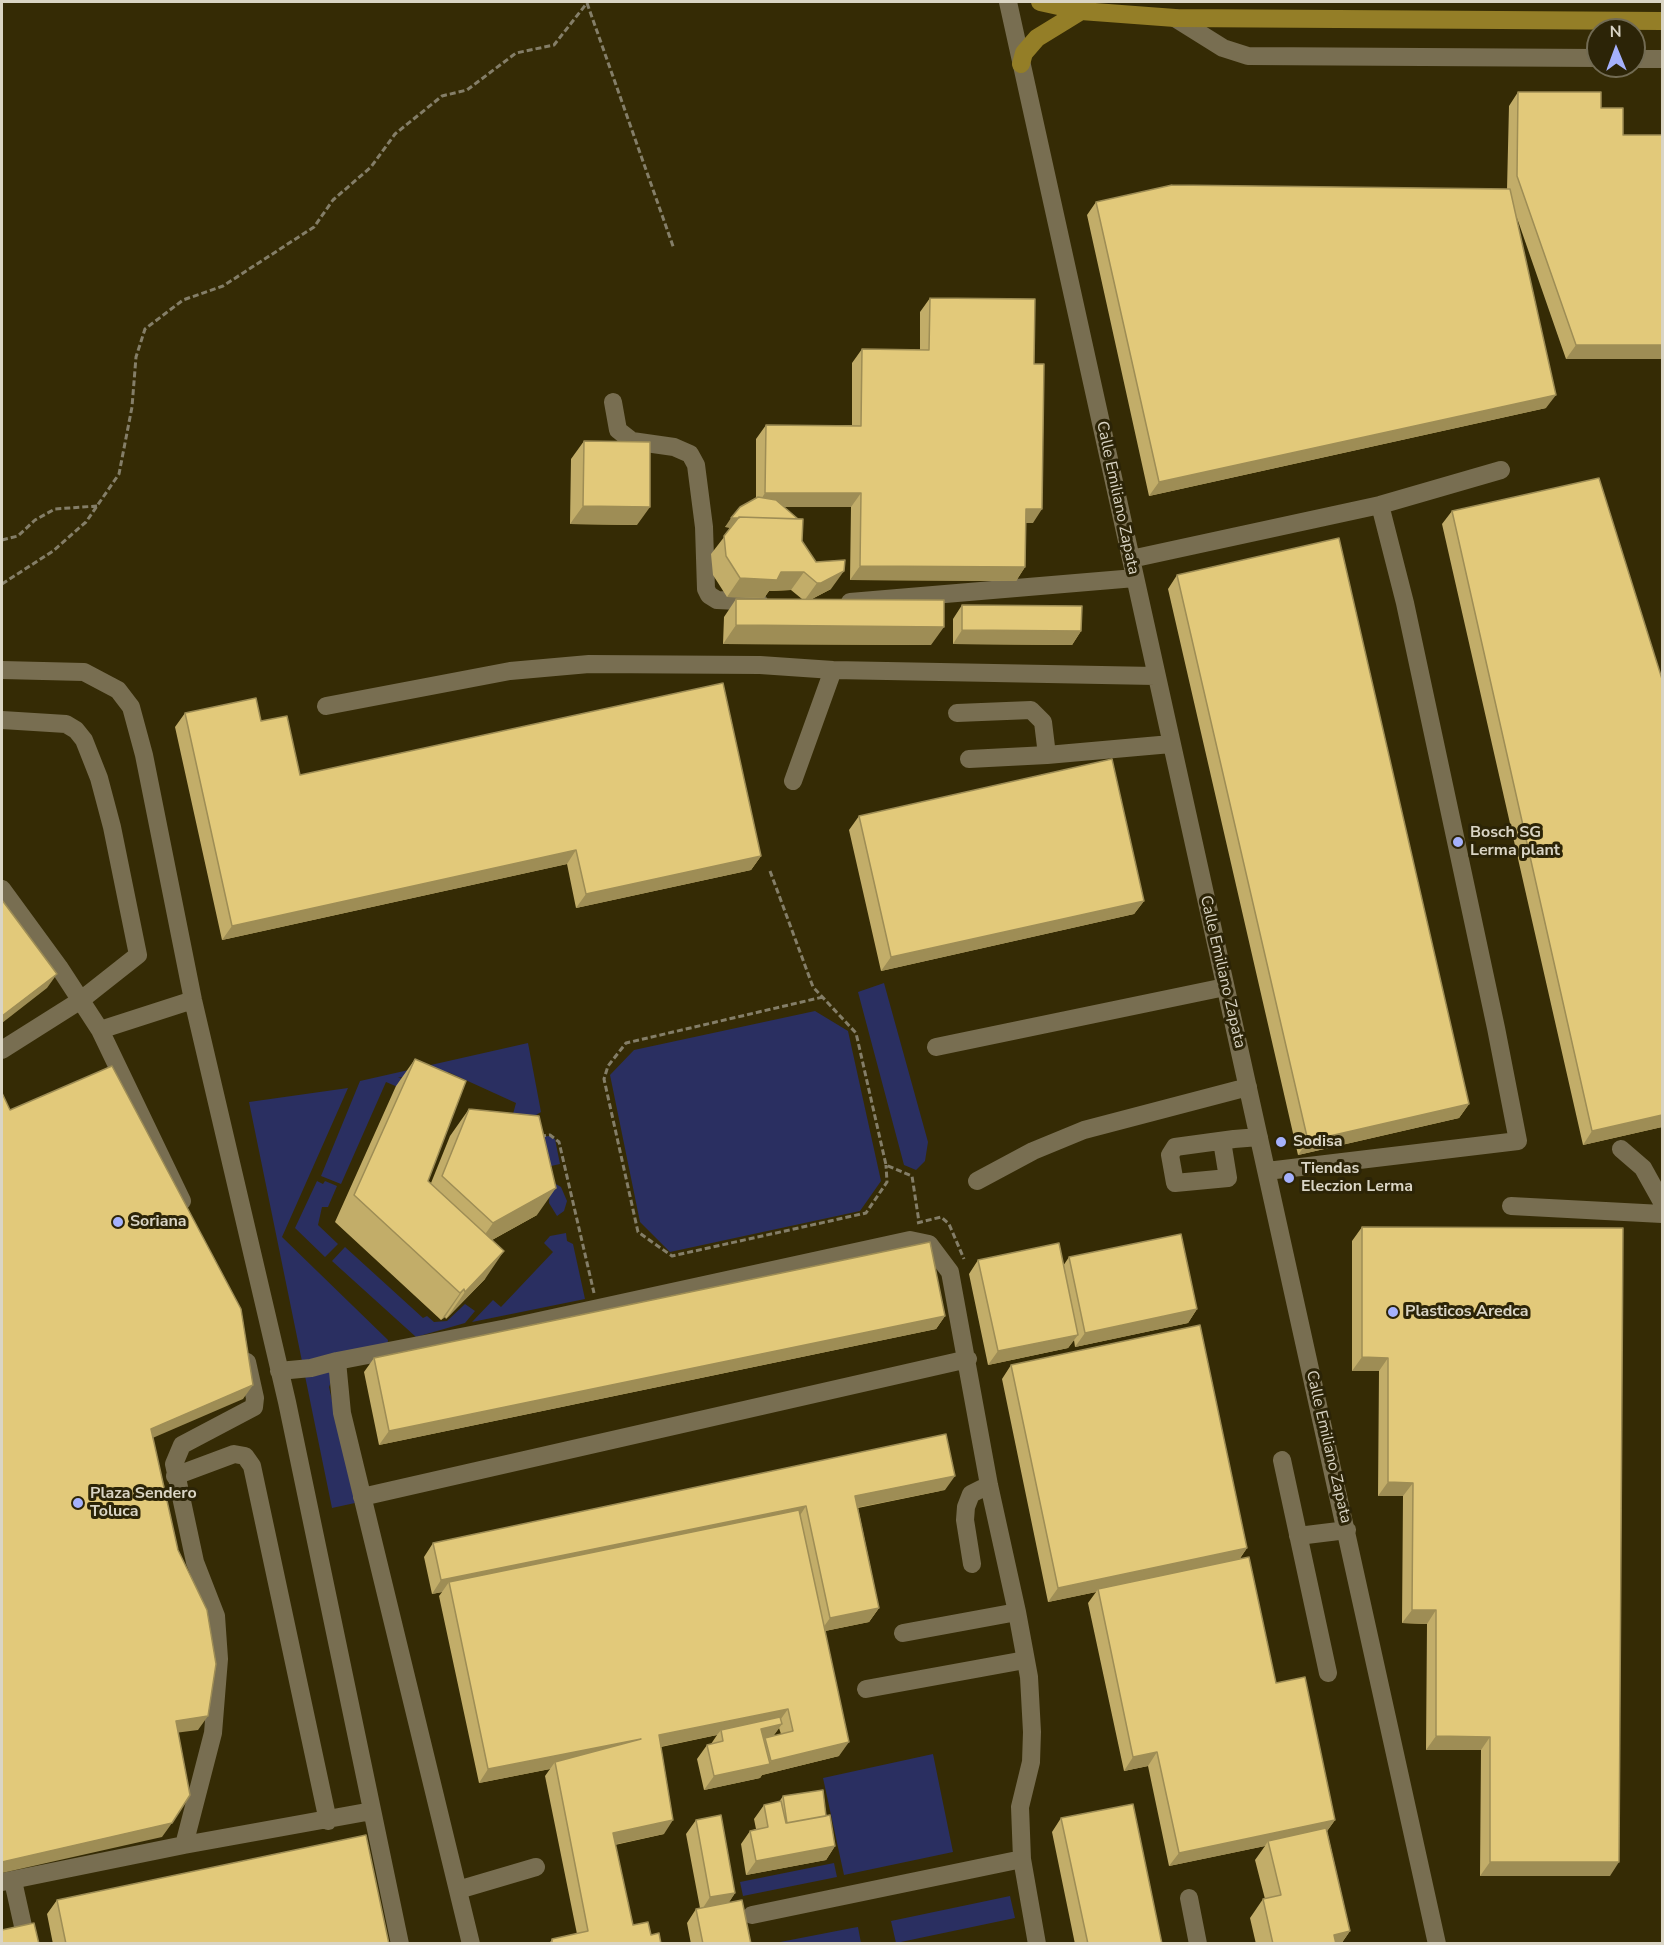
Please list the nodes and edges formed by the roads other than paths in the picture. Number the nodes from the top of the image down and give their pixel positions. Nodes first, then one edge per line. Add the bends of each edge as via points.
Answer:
1 (1008, 2) edge
2 (1040, 2) edge
3 (1076, 6) edge
4 (1175, 18) junction
5 (1662, 21) edge
6 (1586, 58) edge
7 (1646, 59) edge
8 (1662, 59) edge
9 (1021, 64) junction
10 (612, 402) dead end
11 (1501, 470) dead end
12 (1380, 505) junction
13 (1131, 559) junction
14 (1135, 578) junction
15 (774, 603) edge
16 (828, 603) edge
17 (2, 670) edge
18 (833, 670) junction
19 (1155, 675) junction
20 (326, 706) dead end
21 (957, 713) dead end
22 (2, 720) edge
23 (1171, 744) junction
24 (1047, 755) junction
25 (969, 759) dead end
26 (793, 781) dead end
27 (2, 889) edge
28 (1225, 987) junction
29 (81, 1000) junction
30 (193, 1000) junction
31 (100, 1030) junction
32 (936, 1047) dead end
33 (2, 1050) edge
34 (1248, 1087) junction
35 (1259, 1137) junction
36 (1221, 1141) dead end
37 (1621, 1149) dead end
38 (1267, 1171) junction
39 (977, 1181) dead end
40 (1662, 1202) edge
41 (1511, 1206) dead end
42 (188, 1214) edge
43 (1662, 1214) edge
44 (242, 1340) edge
45 (968, 1359) junction
46 (337, 1361) junction
47 (279, 1371) junction
48 (1282, 1460) dead end
49 (175, 1476) junction
50 (989, 1485) junction
51 (362, 1497) junction
52 (1347, 1530) junction
53 (1298, 1536) junction
54 (972, 1564) dead end
55 (1017, 1612) junction
56 (903, 1633) dead end
57 (1025, 1660) junction
58 (1328, 1673) dead end
59 (866, 1689) dead end
60 (372, 1811) junction
61 (328, 1821) junction
62 (184, 1845) junction
63 (1022, 1859) junction
64 (536, 1867) dead end
65 (7, 1882) edge
66 (458, 1890) junction
67 (1190, 1898) dead end
68 (752, 1915) dead end
69 (22, 1924) junction
70 (2, 1930) edge
71 (27, 1944) edge
72 (400, 1944) edge
73 (471, 1944) edge
74 (1037, 1944) edge
75 (1198, 1944) edge
76 (1437, 1944) edge

1 - 9 street, Calle Emiliano Zapata
2 - 3 main road
3 - 4 main road
3 - 9 main road via 1037,38
4 - 5 main road
4 - 6 street via 1223,48 1248,56
7 - 8 street
9 - 13 street, Calle Emiliano Zapata
10 - 15 street via 618,430 632,441 674,447 690,454 696,465 709,595 717,600
11 - 12 street
12 - 13 street
12 - 38 street via 1405,603 1518,1141
13 - 14 street, Calle Emiliano Zapata
14 - 16 street
14 - 19 street, Calle Emiliano Zapata
17 - 30 street via 84,672 118,690 131,707
18 - 19 street
18 - 20 street via 760,665 589,664 510,671
18 - 26 street
19 - 23 street, Calle Emiliano Zapata
21 - 24 street via 1035,712 1043,722
22 - 29 street via 66,724 84,741 99,777 138,954
23 - 24 street
23 - 28 street, Calle Emiliano Zapata
24 - 25 street
27 - 29 street
28 - 32 street
28 - 34 street, Calle Emiliano Zapata
29 - 31 street
29 - 33 street
30 - 31 street
30 - 47 street
31 - 42 street
34 - 35 street, Calle Emiliano Zapata
34 - 39 street via 1084,1130 1032,1151
35 - 36 street
35 - 38 street, Calle Emiliano Zapata
37 - 40 street via 1643,1168
38 - 52 street, Calle Emiliano Zapata
41 - 43 street
44 - 49 street via 254,1407 182,1445 175,1455
45 - 46 street via 950,1272 929,1244 910,1240
45 - 50 street
45 - 51 street
46 - 47 street
46 - 51 street via 342,1413
47 - 60 street
48 - 53 street
49 - 61 street via 234,1454 245,1456 252,1466
49 - 62 street via 195,1562 216,1616 219,1659 213,1733
50 - 54 street via 971,1494 966,1507
50 - 55 street
51 - 66 street
52 - 53 street
52 - 76 street, Calle Emiliano Zapata
53 - 58 street
55 - 56 street
55 - 57 street
57 - 59 street
57 - 63 street via 1031,1762 1020,1807
60 - 61 street
60 - 72 street
61 - 62 street
62 - 65 street
63 - 68 street
63 - 74 street
64 - 66 street
65 - 69 street
66 - 73 street
67 - 75 street
69 - 70 street
69 - 71 street

